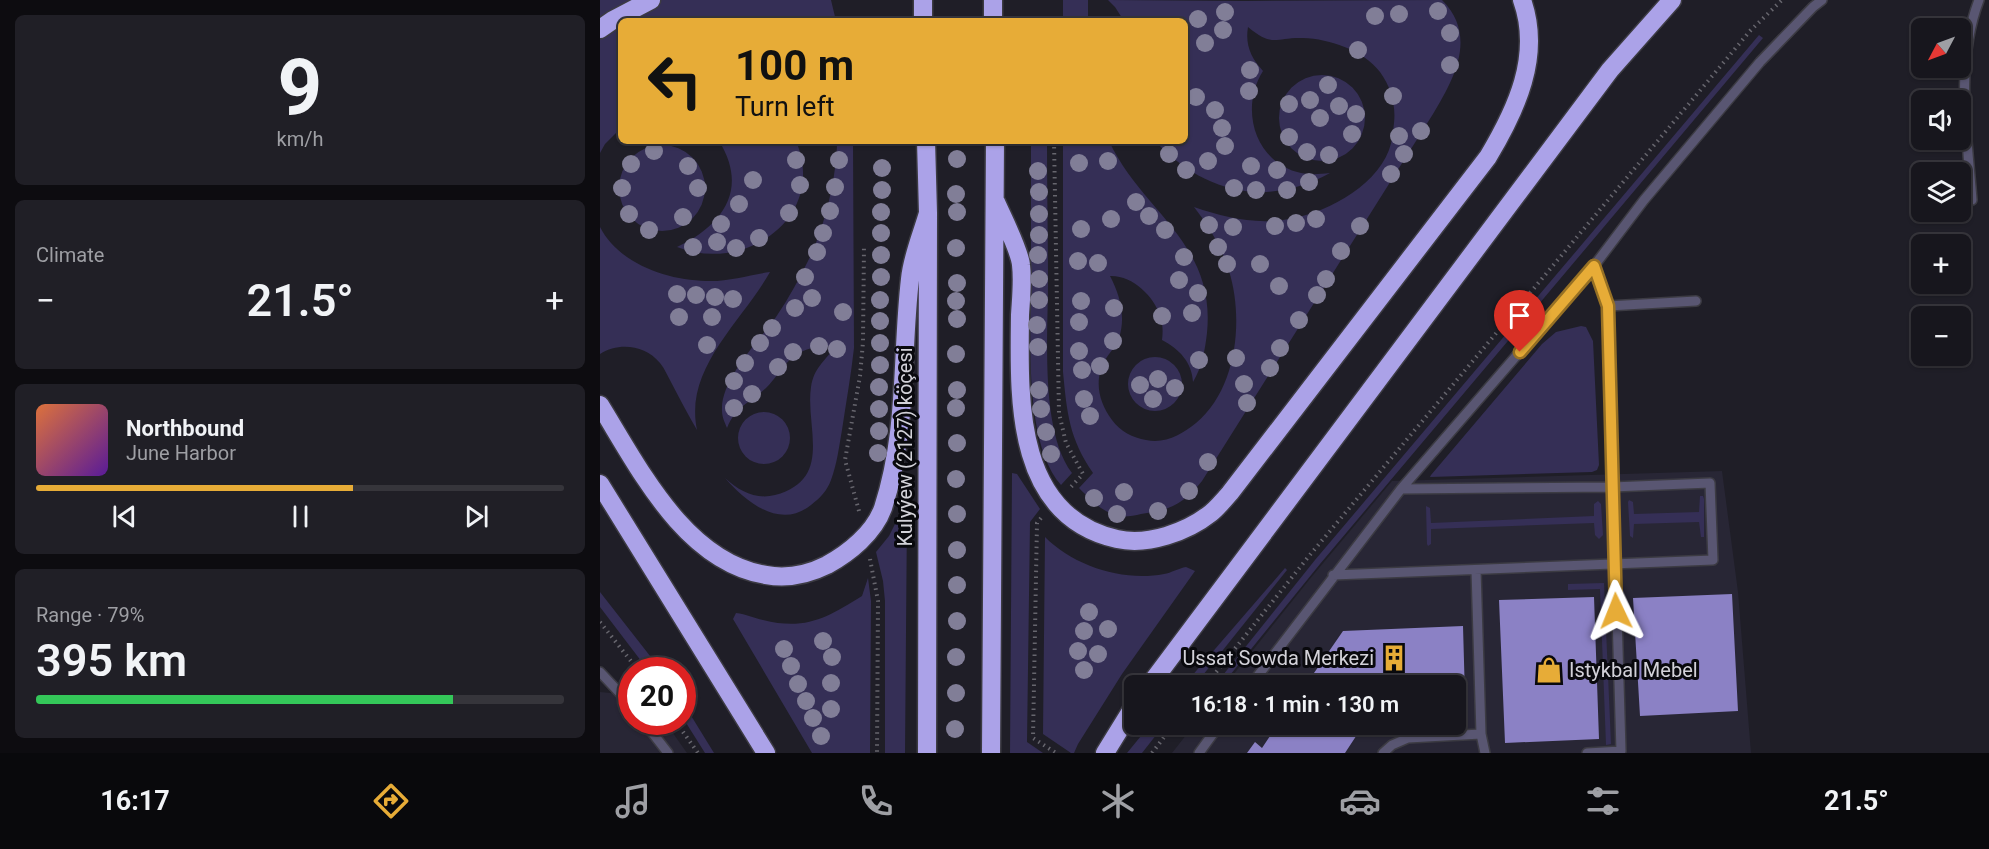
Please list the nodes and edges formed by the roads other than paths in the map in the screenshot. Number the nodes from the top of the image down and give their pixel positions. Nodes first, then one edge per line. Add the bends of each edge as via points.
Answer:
1 (651, 0) edge
2 (923, 0) edge
3 (993, 0) edge
4 (1522, 0) edge
5 (1672, 0) edge
6 (1822, 0) edge
7 (1980, 0) edge
8 (923, 18) edge
9 (993, 18) edge
10 (600, 29) edge
11 (926, 144) edge
12 (995, 144) edge
13 (1972, 200) dead end
14 (996, 201) junction
15 (928, 213) junction
16 (1594, 266) junction
17 (1696, 301) dead end
18 (1608, 306) junction
19 (600, 405) edge
20 (600, 484) edge
21 (1612, 487) junction
22 (1401, 489) junction
23 (1614, 564) junction
24 (1476, 570) junction
25 (1333, 575) junction
26 (600, 672) edge
27 (1157, 675) edge
28 (1258, 675) edge
29 (618, 691) edge
30 (1124, 722) edge
31 (1481, 734) junction
32 (654, 735) edge
33 (1212, 735) edge
34 (668, 753) edge
35 (766, 753) edge
36 (927, 753) edge
37 (991, 753) edge
38 (1105, 753) edge
39 (1199, 753) edge
40 (1383, 753) edge
41 (1485, 753) edge
42 (1587, 753) edge

1 - 10 highway
2 - 8 highway
3 - 9 highway
4 - 14 highway via 1530,53 1506,127 1488,157 1230,493 1210,513 1172,534 1148,540 1106,537 1070,518 1044,487 1023,422 1021,263
5 - 27 highway via 1610,70
6 - 16 lane via 1760,62
7 - 13 lane via 1972,18 1963,91
11 - 15 highway, Kulyýew (2127) köçesi
12 - 14 highway
14 - 37 highway
15 - 19 highway via 910,276 898,449 882,510 865,536 836,560 812,573 773,576 738,568 711,553 668,508
15 - 36 highway, Kulyýew (2127) köçesi
16 - 18 lane
16 - 22 lane
17 - 18 lane
18 - 21 lane
20 - 35 highway
21 - 22 lane
21 - 23 lane
21 - 23 lane via 1710,483 1713,560
22 - 25 lane
23 - 24 lane
23 - 42 lane via 1621,751
24 - 25 lane
24 - 31 lane
25 - 28 lane
26 - 29 lane
30 - 38 highway
31 - 40 lane via 1407,738
31 - 41 lane
32 - 34 lane
33 - 39 lane

